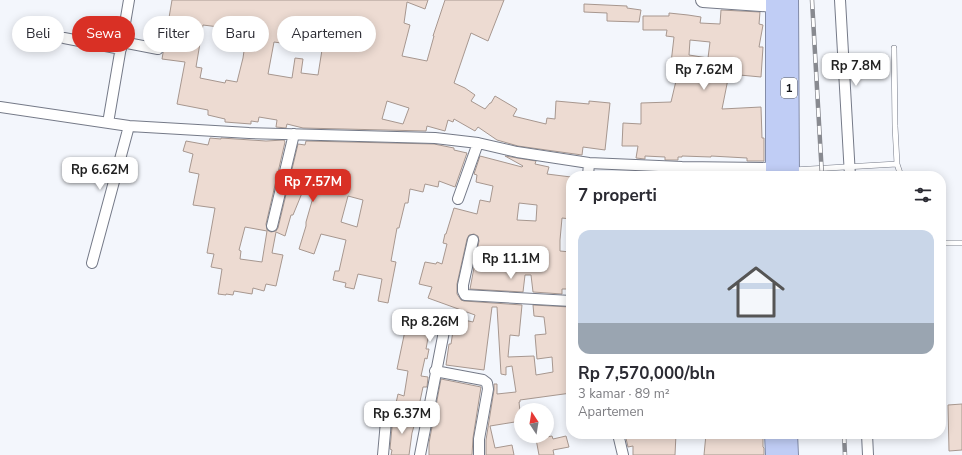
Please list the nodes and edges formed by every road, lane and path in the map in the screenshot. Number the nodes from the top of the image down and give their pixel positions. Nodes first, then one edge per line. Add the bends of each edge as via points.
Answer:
1 (129, 0) edge
2 (703, 0) edge
3 (840, 0) edge
4 (780, 2) edge
5 (127, 16) edge
6 (64, 38) dead end
7 (72, 39) edge
8 (894, 48) dead end
9 (121, 52) edge
10 (0, 107) edge
11 (108, 123) junction
12 (129, 126) junction
13 (294, 134) junction
14 (478, 143) junction
15 (589, 163) junction
16 (897, 164) junction
17 (588, 171) edge
18 (654, 171) edge
19 (782, 171) edge
20 (850, 171) edge
21 (856, 171) edge
22 (899, 171) edge
23 (458, 199) dead end
24 (272, 226) dead end
25 (474, 240) dead end
26 (946, 243) edge
27 (962, 243) edge
28 (92, 263) dead end
29 (566, 301) edge
30 (446, 321) dead end
31 (435, 371) junction
32 (427, 414) junction
33 (619, 439) edge
34 (867, 439) edge
35 (383, 455) edge
36 (420, 455) edge
37 (479, 455) edge
38 (623, 455) edge
39 (868, 455) edge

1 - 5 street
2 - 4 street
3 - 20 street
4 - 19 highway, 1
6 - 7 street
8 - 16 lane
9 - 11 street
10 - 11 street
11 - 12 street
12 - 13 street
12 - 28 street
13 - 14 street via 419,136
13 - 24 street
14 - 15 street
14 - 23 street
15 - 17 street
15 - 18 street
16 - 21 lane
16 - 22 lane
25 - 29 street via 462,286 465,295
26 - 27 lane
30 - 31 street
31 - 32 street
31 - 37 street via 487,383
32 - 35 street via 386,410
32 - 36 street
33 - 38 street
34 - 39 street

